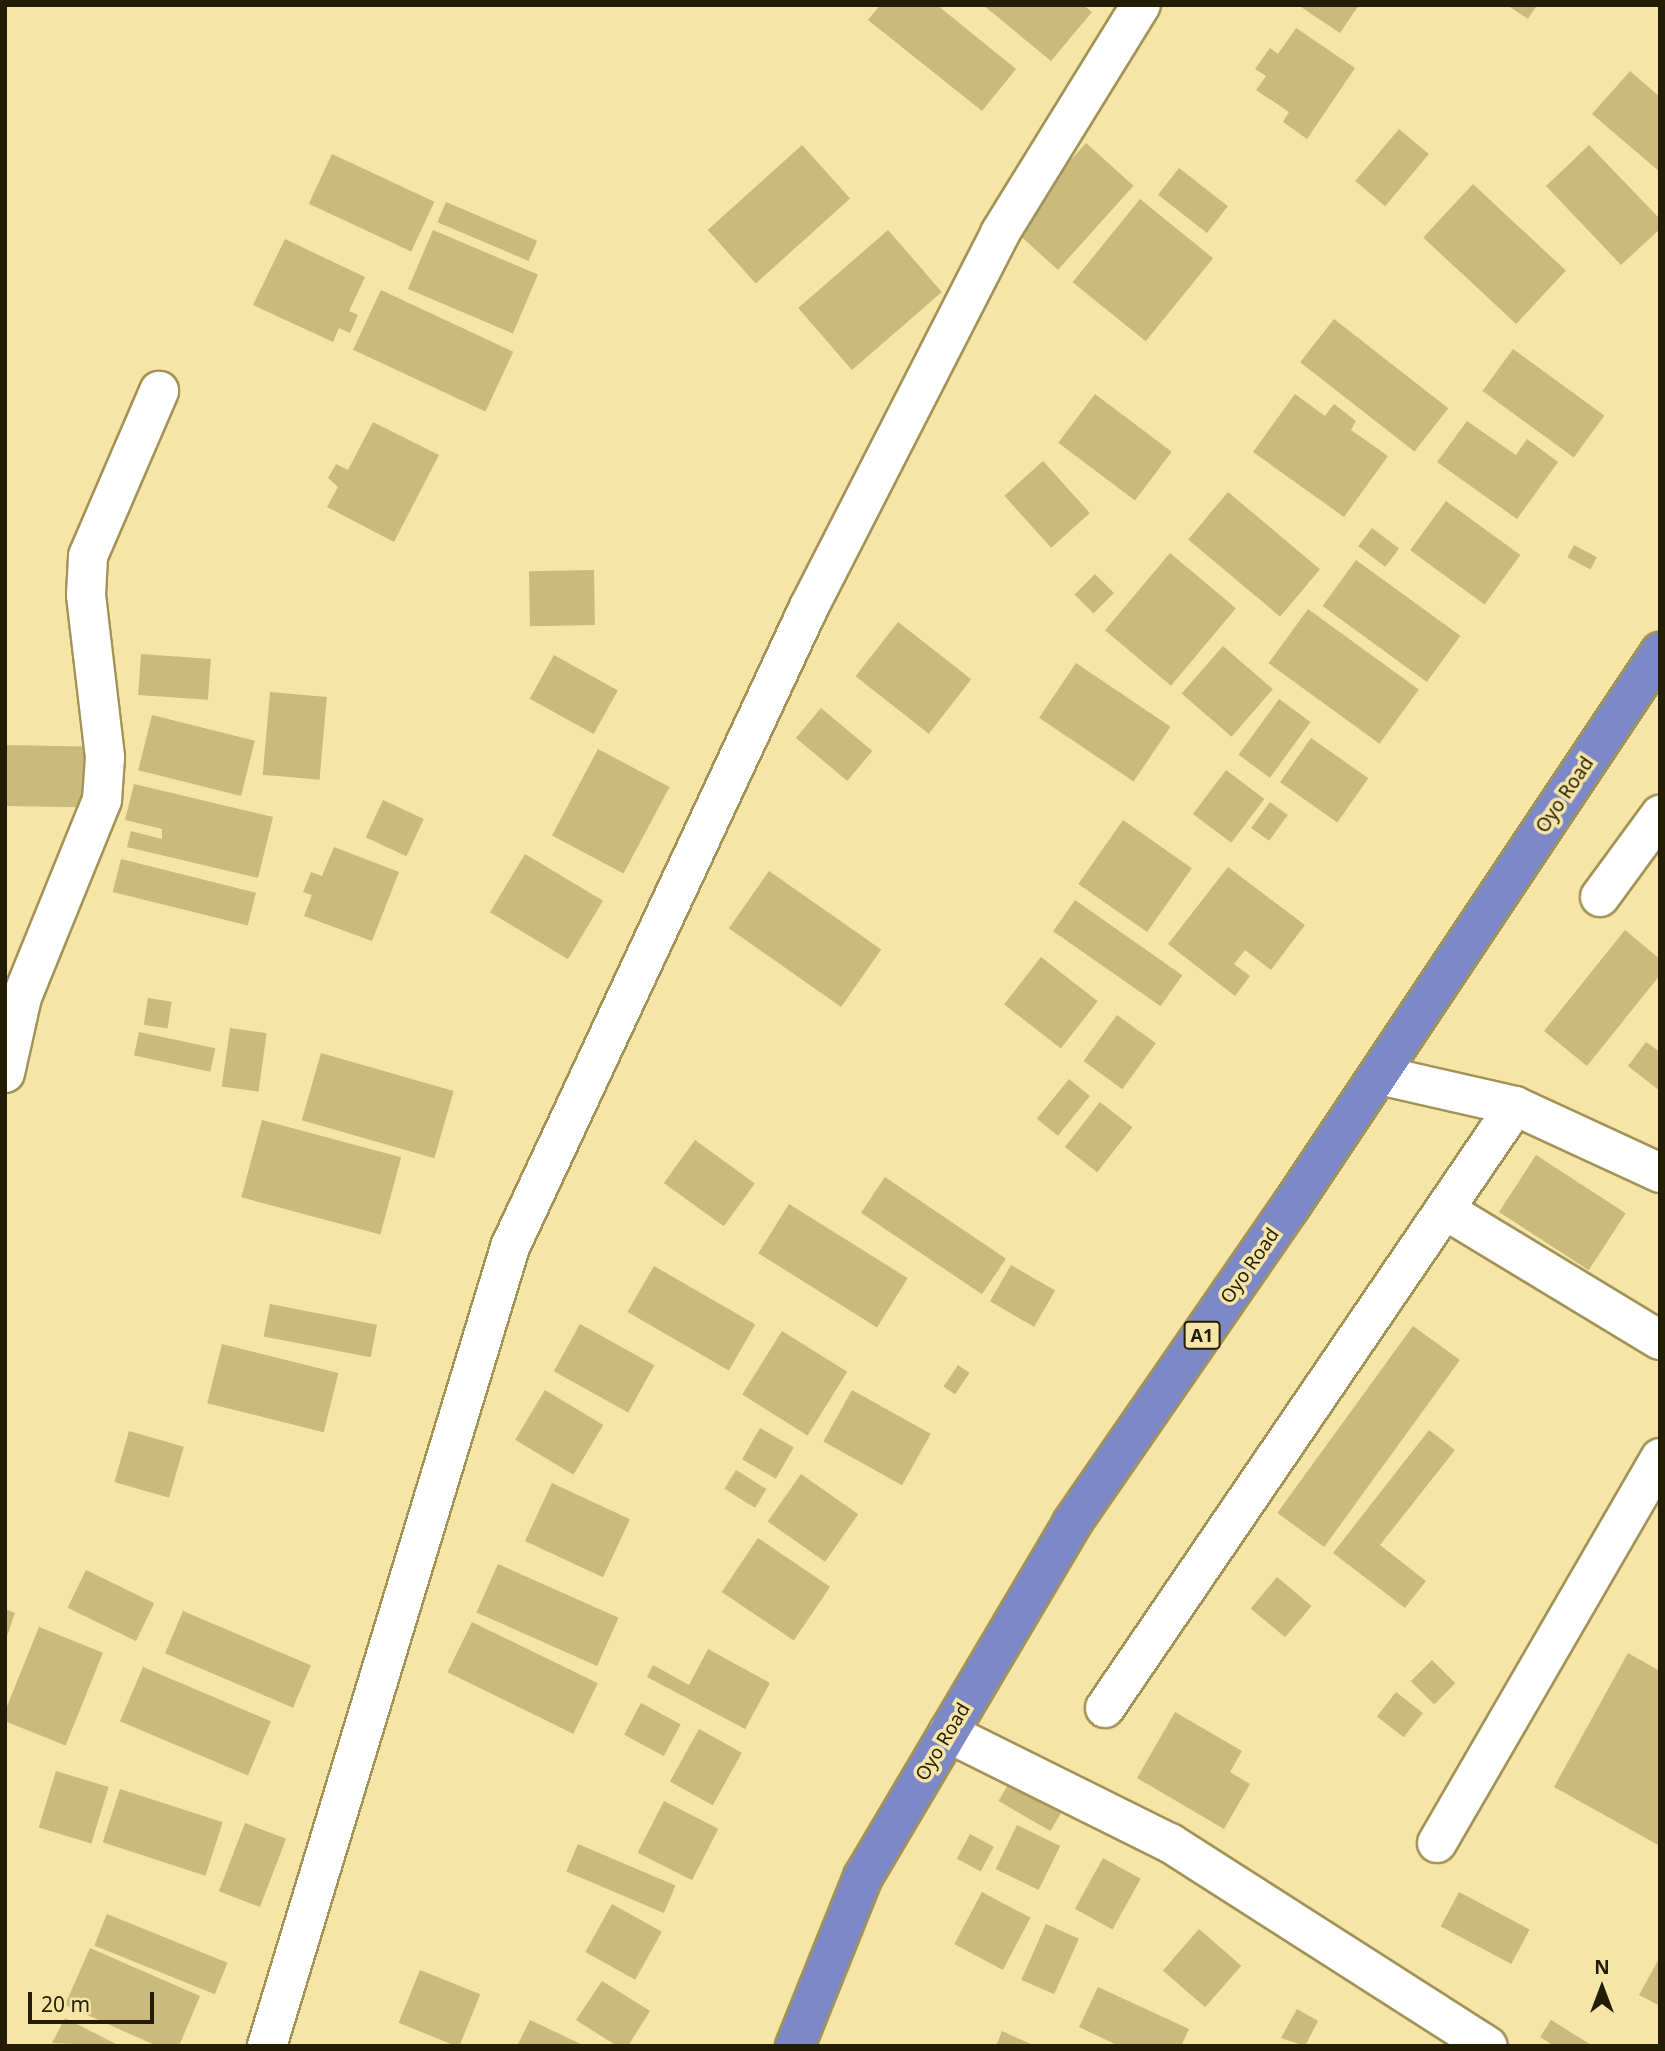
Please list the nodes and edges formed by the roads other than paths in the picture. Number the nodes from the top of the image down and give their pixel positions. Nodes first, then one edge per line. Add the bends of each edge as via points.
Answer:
1 (1141, 5) edge
2 (159, 391) dead end
3 (1660, 652) edge
4 (1660, 815) edge
5 (1600, 897) dead end
6 (5, 1073) edge
7 (1378, 1075) junction
8 (1516, 1107) junction
9 (1660, 1173) edge
10 (1445, 1210) junction
11 (1660, 1340) edge
12 (1660, 1458) edge
13 (1105, 1708) dead end
14 (948, 1732) junction
15 (1437, 1843) dead end
16 (267, 2046) edge
17 (795, 2046) edge
18 (1488, 2046) edge

1 - 16 street via 1000,233 809,607 510,1247
2 - 6 street via 88,556 86,596 105,757 102,800 22,997
3 - 7 highway, Oyo Road / A1
4 - 5 street
7 - 8 street
7 - 14 highway, Oyo Road / A1 via 1072,1523
8 - 9 street
8 - 10 street
10 - 11 street
10 - 13 street
12 - 15 street
14 - 17 highway, Oyo Road / A1 via 863,1877
14 - 18 street via 1170,1843

